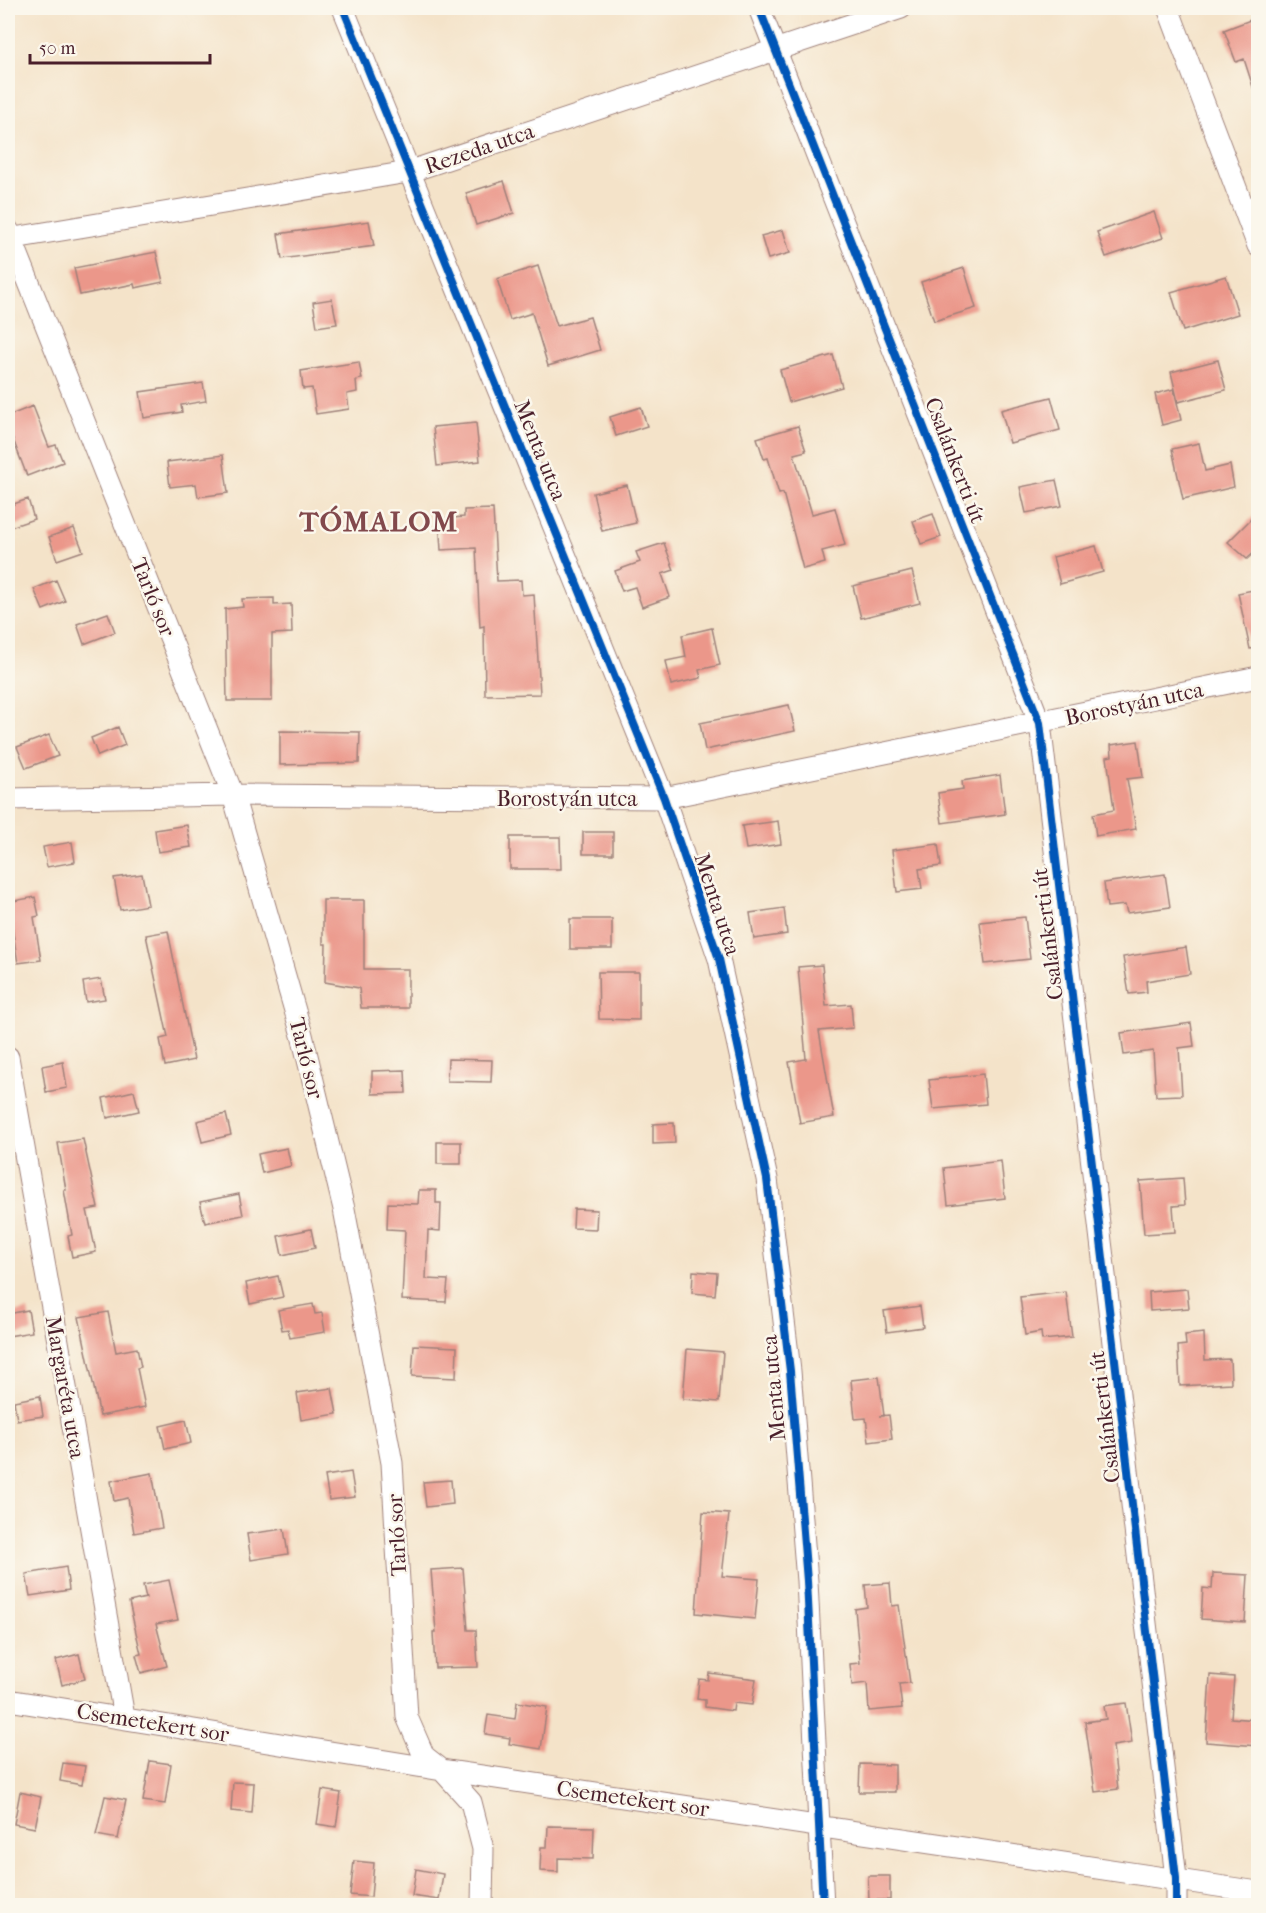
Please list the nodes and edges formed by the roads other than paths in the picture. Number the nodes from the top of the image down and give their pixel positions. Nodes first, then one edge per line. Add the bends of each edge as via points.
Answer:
1 (343, 8) edge
2 (759, 8) edge
3 (901, 8) edge
4 (1168, 8) edge
5 (775, 49) junction
6 (408, 172) junction
7 (9, 236) edge
8 (1258, 246) edge
9 (1258, 677) edge
10 (1040, 723) junction
11 (233, 795) junction
12 (664, 798) junction
13 (8, 799) edge
14 (8, 1057) edge
15 (8, 1700) edge
16 (124, 1717) junction
17 (442, 1770) junction
18 (819, 1825) junction
19 (1176, 1878) junction
20 (1258, 1892) edge
21 (482, 1905) edge
22 (824, 1905) edge
23 (1176, 1905) edge

1 - 6 street, Menta utca
2 - 5 street, Csalánkerti út
3 - 5 street, Rezeda utca
4 - 8 street
5 - 6 street, Rezeda utca
5 - 10 street, Csalánkerti út
6 - 7 street, Rezeda utca
6 - 12 street, Menta utca
7 - 11 street, Tarló sor
9 - 10 street, Borostyán utca
10 - 12 street, Borostyán utca
10 - 19 street, Csalánkerti út
11 - 12 street, Borostyán utca
11 - 13 street, Borostyán utca
11 - 17 street, Tarló sor via 302,1035 366,1320 392,1463 407,1717 424,1756
12 - 18 street, Menta utca via 719,959 767,1179 790,1371 807,1581
14 - 16 street, Margaréta utca
15 - 16 street, Csemetekert sor
16 - 17 street, Csemetekert sor
17 - 18 street, Csemetekert sor
17 - 21 street, Tarló sor via 471,1802 483,1849
18 - 19 street, Csemetekert sor
18 - 22 street, Menta utca
19 - 20 street, Csemetekert sor
19 - 23 street, Csalánkerti út

